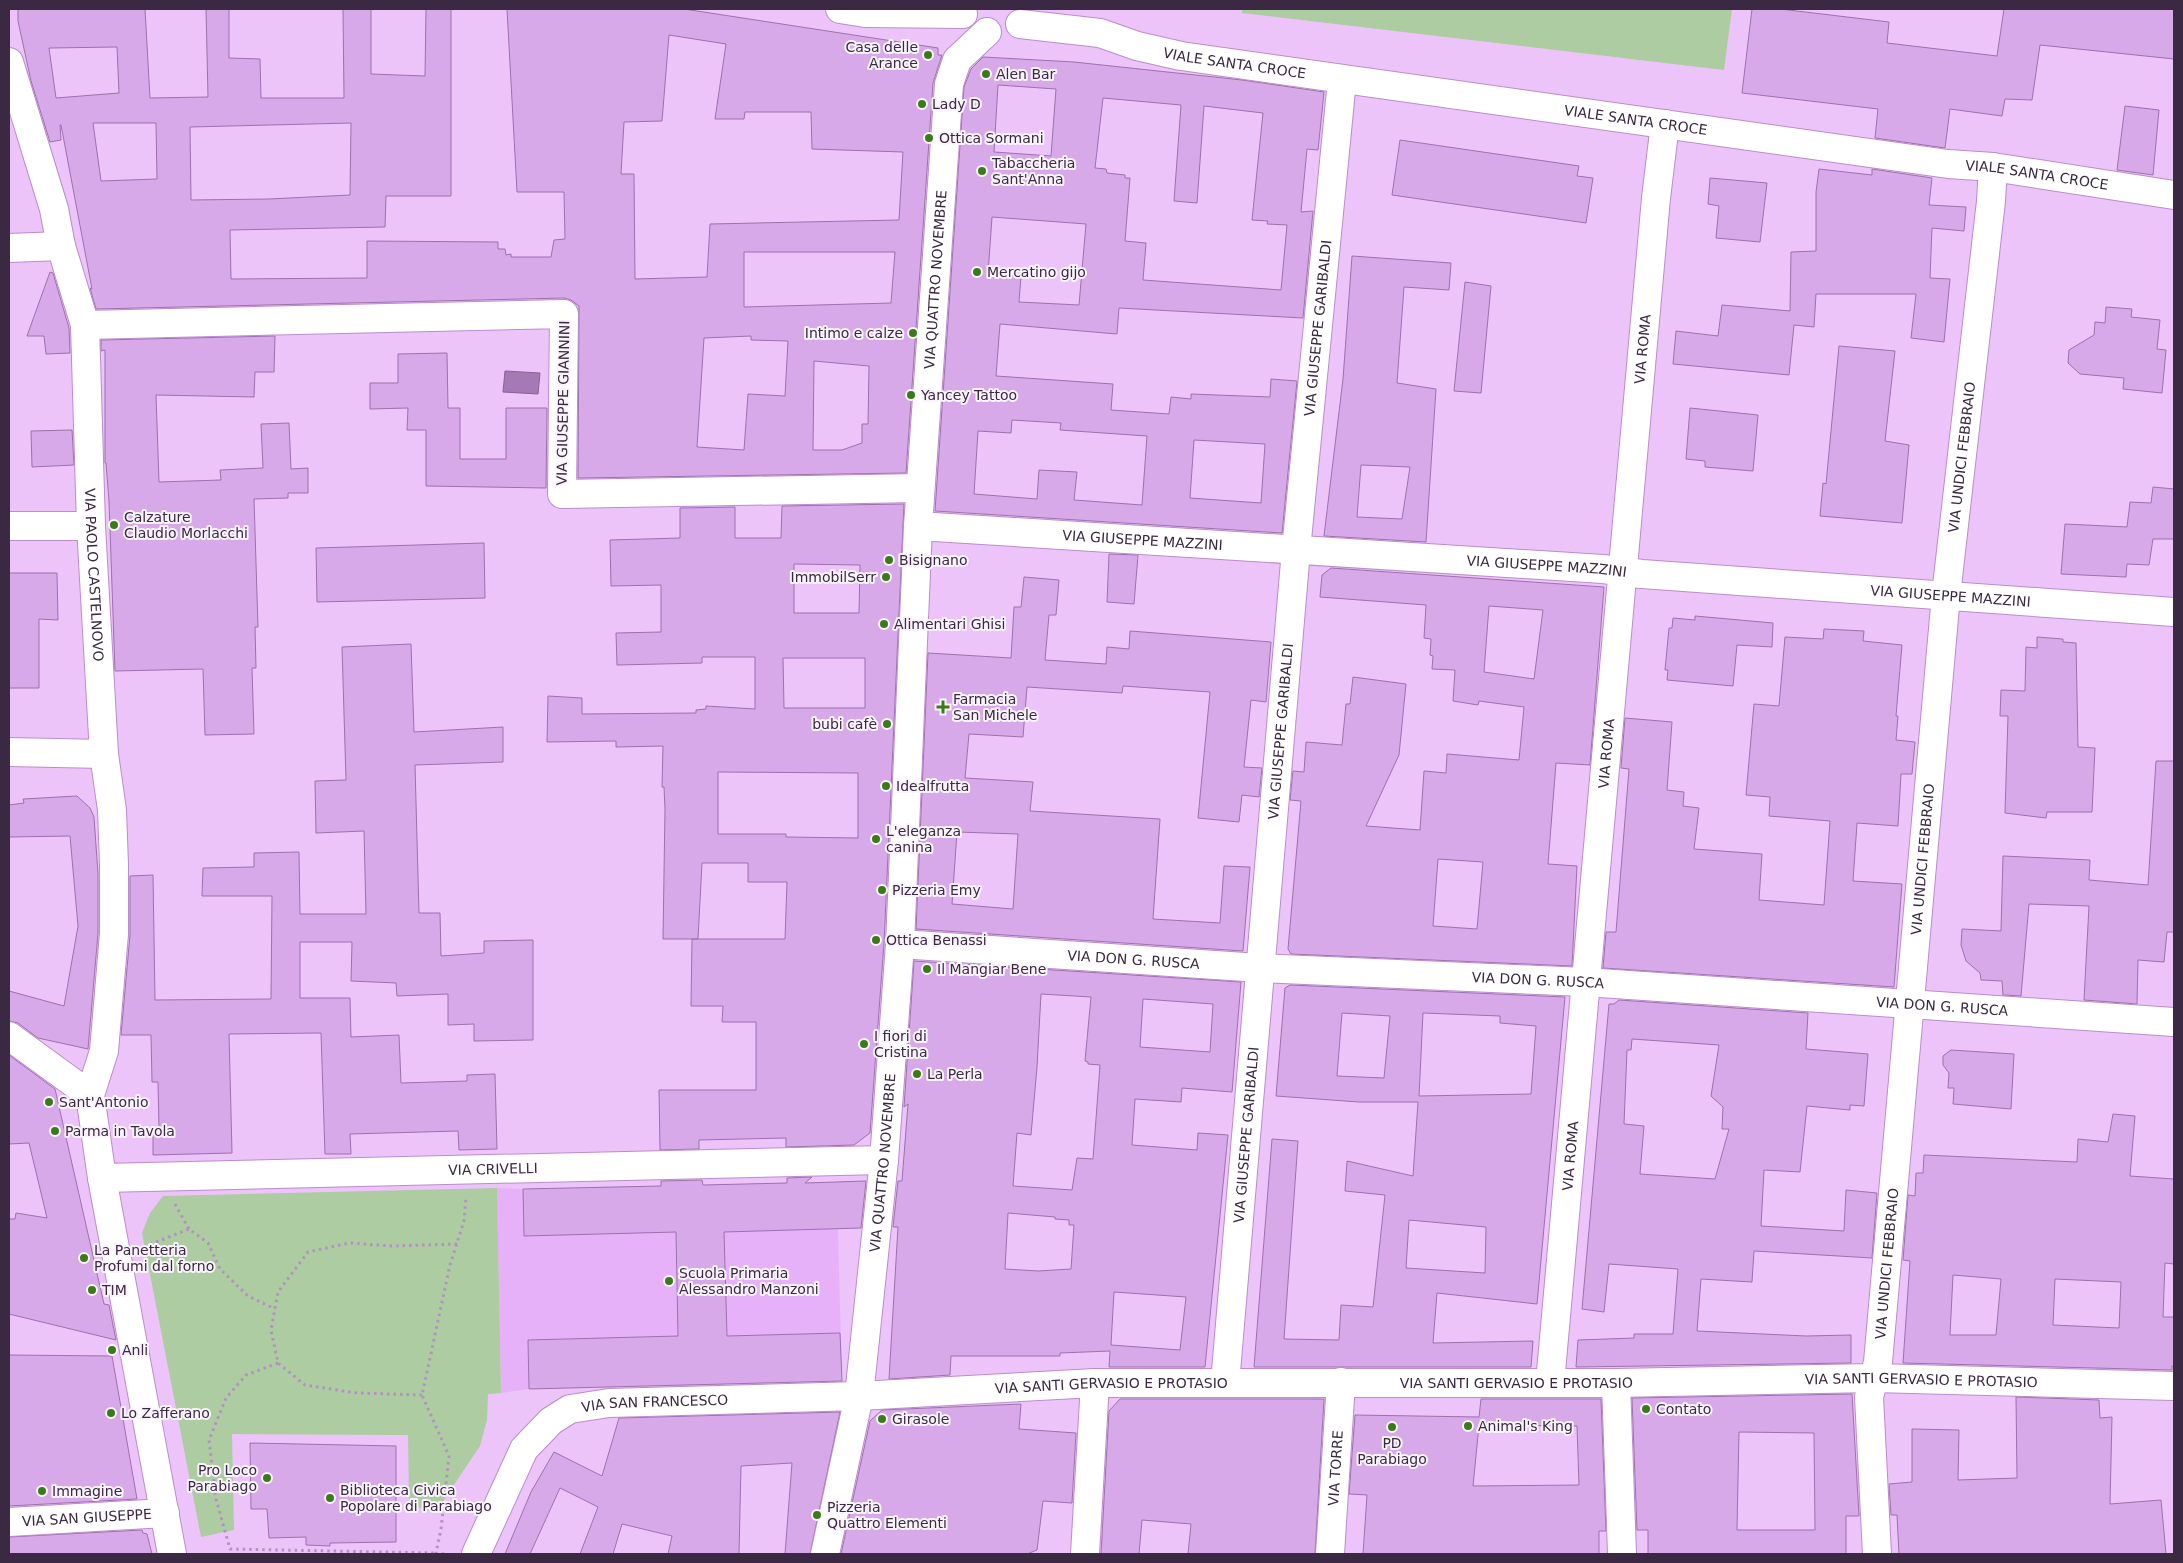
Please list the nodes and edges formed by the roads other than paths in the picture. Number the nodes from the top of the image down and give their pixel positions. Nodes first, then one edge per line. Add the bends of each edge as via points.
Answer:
1 (1067, 9) edge
2 (861, 10) edge
3 (962, 12) edge
4 (1025, 16) edge
5 (987, 32) junction
6 (1100, 33) junction
7 (9, 62) edge
8 (1342, 80) junction
9 (1665, 124) junction
10 (1993, 167) junction
11 (2174, 195) edge
12 (61, 246) junction
13 (9, 248) edge
14 (85, 325) junction
15 (920, 488) junction
16 (9, 526) edge
17 (91, 526) junction
18 (918, 526) junction
19 (1296, 550) junction
20 (1623, 572) junction
21 (1946, 595) junction
22 (2174, 612) edge
23 (9, 752) edge
24 (104, 754) junction
25 (900, 944) junction
26 (1260, 968) junction
27 (1586, 982) junction
28 (1910, 1004) junction
29 (2174, 1022) edge
30 (9, 1036) edge
31 (90, 1095) junction
32 (884, 1160) junction
33 (102, 1178) junction
34 (1874, 1378) junction
35 (1341, 1382) junction
36 (1095, 1383) junction
37 (1225, 1383) junction
38 (1550, 1383) junction
39 (1616, 1383) junction
40 (2174, 1386) edge
41 (859, 1396) junction
42 (165, 1513) junction
43 (9, 1522) edge
44 (172, 1554) edge
45 (476, 1554) edge
46 (825, 1554) edge
47 (1085, 1554) edge
48 (1330, 1554) edge
49 (1622, 1554) edge
50 (1877, 1554) edge

1 - 6 street, VIALE SANTA CROCE
2 - 3 street
3 - 5 street via 977,28
4 - 5 street via 1004,31
4 - 6 street, VIALE SANTA CROCE
5 - 15 street, VIA QUATTRO NOVEMBRE via 957,60 949,84
6 - 8 street, VIALE SANTA CROCE via 1181,56
7 - 12 street, VIA PAOLO CASTELNOVO via 54,209
8 - 9 street, VIALE SANTA CROCE
8 - 19 street, VIA GIUSEPPE GARIBALDI
9 - 10 street, VIALE SANTA CROCE via 1948,164
9 - 20 street, VIA ROMA
10 - 11 street, VIALE SANTA CROCE
10 - 21 street, VIA UNDICI FEBBRAIO
12 - 13 street
12 - 14 street, VIA PAOLO CASTELNOVO
14 - 15 street, VIA GIUSEPPE GIANNINI via 564,314 562,494
14 - 17 street, VIA PAOLO CASTELNOVO
15 - 18 street, VIA QUATTRO NOVEMBRE
16 - 17 street
17 - 24 street, VIA PAOLO CASTELNOVO
18 - 19 street, VIA GIUSEPPE MAZZINI
18 - 25 street, VIA QUATTRO NOVEMBRE
19 - 20 street, VIA GIUSEPPE MAZZINI
19 - 26 street, VIA GIUSEPPE GARIBALDI
20 - 21 street, VIA GIUSEPPE MAZZINI
20 - 27 street, VIA ROMA
21 - 22 street, VIA GIUSEPPE MAZZINI
21 - 28 street, VIA UNDICI FEBBRAIO
23 - 24 street
24 - 31 street, VIA PAOLO CASTELNOVO via 112,810 114,934 104,1051
25 - 26 street, VIA DON G. RUSCA
25 - 32 street, VIA QUATTRO NOVEMBRE
26 - 27 street, VIA DON G. RUSCA
26 - 37 street, VIA GIUSEPPE GARIBALDI
27 - 28 street, VIA DON G. RUSCA
27 - 38 street, VIA ROMA
28 - 29 street, VIA DON G. RUSCA
28 - 34 street, VIA UNDICI FEBBRAIO
30 - 31 street
31 - 33 street
32 - 33 street, VIA CRIVELLI
32 - 41 street, VIA QUATTRO NOVEMBRE
33 - 42 street
34 - 39 street, VIA SANTI GERVASIO E PROTASIO
34 - 40 street, VIA SANTI GERVASIO E PROTASIO
34 - 50 street, VIA UNDICI FEBBRAIO via 1869,1397
35 - 37 street, VIA SANTI GERVASIO E PROTASIO
35 - 38 street, VIA SANTI GERVASIO E PROTASIO
35 - 48 street, VIA TORRE
36 - 37 street, VIA SANTI GERVASIO E PROTASIO
36 - 41 street, VIA SANTI GERVASIO E PROTASIO
36 - 47 street
38 - 39 street, VIA SANTI GERVASIO E PROTASIO
39 - 49 street
41 - 45 street, VIA SAN FRANCESCO via 609,1403 570,1409 550,1421 524,1449
41 - 46 street, VIA QUATTRO NOVEMBRE
42 - 43 street, VIA SAN GIUSEPPE
42 - 44 street

